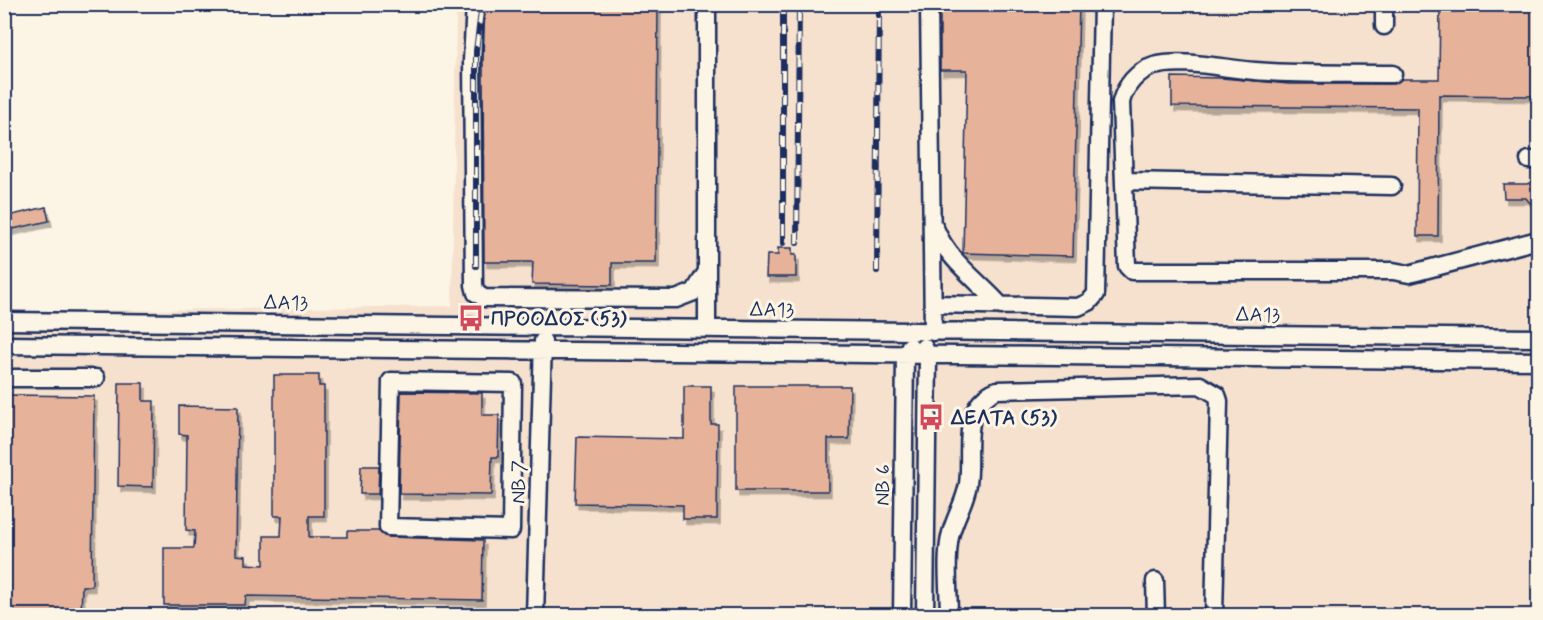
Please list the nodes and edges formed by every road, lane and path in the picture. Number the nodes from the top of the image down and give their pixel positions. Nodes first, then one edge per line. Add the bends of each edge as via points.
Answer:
1 (475, 4) edge
2 (707, 4) edge
3 (929, 4) edge
4 (1102, 4) edge
5 (1384, 4) edge
6 (1384, 26) dead end
7 (1393, 74) dead end
8 (1125, 181) junction
9 (1392, 186) dead end
10 (930, 216) junction
11 (1539, 240) edge
12 (706, 273) junction
13 (933, 304) junction
14 (1001, 306) junction
15 (4, 321) edge
16 (543, 326) junction
17 (708, 329) junction
18 (925, 332) junction
19 (1539, 338) edge
20 (4, 345) edge
21 (543, 350) junction
22 (905, 355) junction
23 (928, 355) junction
24 (1539, 361) edge
25 (4, 378) edge
26 (96, 378) dead end
27 (513, 407) junction
28 (540, 408) junction
29 (1155, 581) dead end
30 (535, 615) edge
31 (902, 615) edge
32 (925, 615) edge
33 (949, 615) edge
34 (1156, 615) edge
35 (1214, 615) edge

1 - 12 street via 472,230 476,293 484,298 676,299 694,292
2 - 12 street
3 - 10 street
4 - 14 street via 1096,294 1078,307
5 - 6 street
7 - 8 street via 1154,66 1140,73 1123,94
8 - 9 street
8 - 11 street via 1126,266 1132,271 1409,274
10 - 13 street
10 - 14 street via 951,257
12 - 17 street
13 - 14 street
13 - 18 street
15 - 16 street, ΔΑ13
16 - 17 street, ΔΑ13
16 - 21 street, ΝΒ 7
17 - 18 street, ΔΑ13
18 - 19 street, ΔΑ13
18 - 22 street
18 - 23 street
20 - 21 street
21 - 22 street
21 - 28 street, ΝΒ 7
22 - 23 street
22 - 31 street, ΝΒ 6
23 - 24 street
23 - 32 street
25 - 26 street
27 - 27 street via 511,530 388,527 391,381 513,383
27 - 28 street
28 - 30 street, ΝΒ 7
29 - 34 street
33 - 35 street via 950,538 968,483 969,427 987,394 997,390 1200,385 1217,395 1219,401

